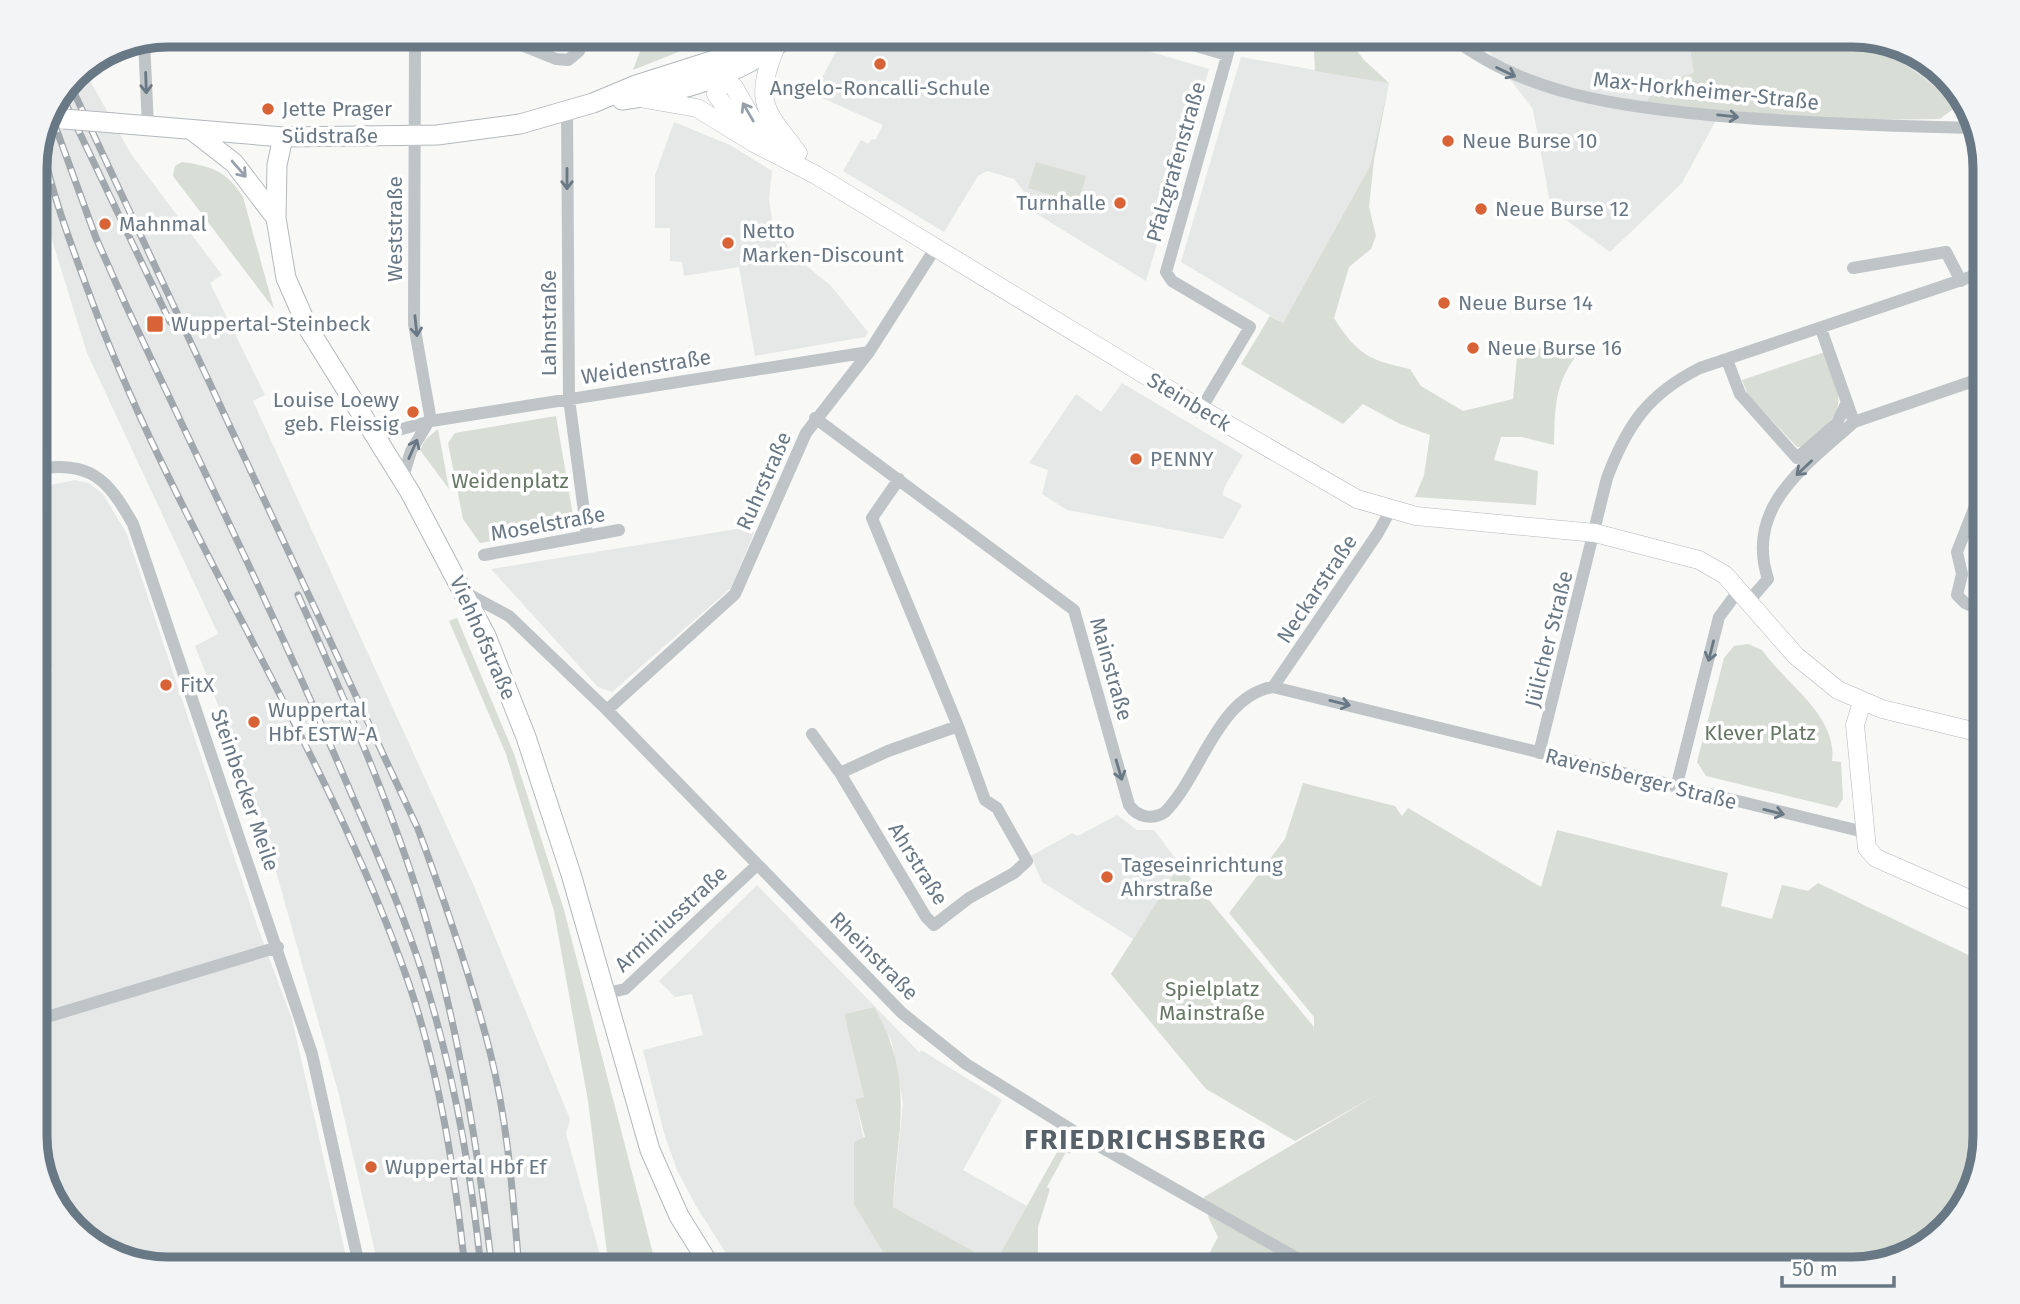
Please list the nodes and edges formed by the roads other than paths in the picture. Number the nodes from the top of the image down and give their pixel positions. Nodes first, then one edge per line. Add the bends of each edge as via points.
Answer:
1 (415, 47) edge
2 (526, 47) edge
3 (580, 47) edge
4 (754, 47) edge
5 (769, 47) edge
6 (774, 47) edge
7 (1200, 47) edge
8 (1229, 47) edge
9 (1466, 47) edge
10 (144, 50) edge
11 (746, 50) junction
12 (1227, 55) junction
13 (695, 68) junction
14 (720, 76) junction
15 (638, 98) junction
16 (593, 103) junction
17 (567, 111) junction
18 (59, 117) edge
19 (148, 127) junction
20 (1966, 128) edge
21 (192, 130) junction
22 (414, 136) junction
23 (283, 137) junction
24 (754, 143) junction
25 (816, 175) junction
26 (276, 218) junction
27 (936, 247) junction
28 (1853, 268) dead end
29 (1973, 276) edge
30 (1961, 281) junction
31 (1821, 329) junction
32 (869, 352) junction
33 (1727, 360) junction
34 (1973, 381) edge
35 (569, 399) junction
36 (1847, 402) junction
37 (1201, 409) junction
38 (815, 418) junction
39 (430, 421) junction
40 (1854, 422) junction
41 (373, 437) junction
42 (48, 468) edge
43 (402, 480) junction
44 (899, 480) junction
45 (1390, 511) junction
46 (1973, 511) edge
47 (619, 530) dead end
48 (1595, 533) junction
49 (587, 534) junction
50 (484, 555) dead end
51 (466, 593) junction
52 (1744, 596) junction
53 (1973, 607) edge
54 (1273, 687) junction
55 (1862, 702) junction
56 (607, 710) junction
57 (958, 726) junction
58 (1973, 731) edge
59 (812, 734) dead end
60 (1539, 753) junction
61 (840, 774) junction
62 (1676, 788) junction
63 (1864, 832) junction
64 (757, 865) junction
65 (1973, 901) edge
66 (278, 947) junction
67 (607, 993) junction
68 (48, 1017) edge
69 (357, 1257) edge
70 (704, 1257) edge
71 (1295, 1257) edge

1 - 22 street, Weststraße
2 - 3 street via 568,60
4 - 11 main road, Südstraße
5 - 14 main road, Südstraße via 755,61
6 - 25 main road via 763,79 764,101 774,122
7 - 12 street
8 - 12 street, Pfalzgrafenstraße
9 -> 20 street, Max-Horkheimer-Straße via 1519,78 1621,105 1773,121
10 -> 19 street
11 - 13 main road, Südstraße
11 - 14 main road via 724,65
12 - 37 street, Pfalzgrafenstraße via 1166,272 1172,281 1250,327
13 - 14 main road
13 - 16 main road, Südstraße
14 - 15 main road, Südstraße
14 - 24 main road via 716,94 737,128
25 -> 14 main road via 754,122 734,87
15 - 16 main road, Südstraße
15 - 24 main road via 697,107
16 - 17 main road, Südstraße
17 - 22 main road, Südstraße via 520,124
17 -> 35 street, Lahnstraße
18 - 19 main road, Südstraße, bridge
19 - 21 main road, Südstraße
21 - 23 main road, Südstraße
21 -> 26 main road via 234,163
22 - 23 main road, Südstraße
22 -> 39 street, Weststraße via 414,324
23 - 26 main road, Viehhofstraße
24 - 25 main road
25 - 27 main road, Steinbeck
26 - 41 main road, Viehhofstraße via 286,278 296,305
27 - 32 street, Ruhrstraße
27 - 37 main road, Steinbeck
28 - 30 street via 1946,252
29 - 30 street, Jülicher Straße
30 - 31 street, Jülicher Straße
31 - 33 street, Jülicher Straße
31 - 36 street
32 - 35 street, Weidenstraße
32 - 38 street, Ruhrstraße
33 - 36 street via 1740,394 1797,458 1837,423
33 - 48 street, Jülicher Straße via 1674,381 1634,420 1607,478
34 - 40 street
35 - 39 street, Weidenstraße
35 - 49 street, Lahnstraße
36 - 40 street
37 - 45 main road, Steinbeck via 1357,499
38 - 44 street, Mainstraße
38 - 56 street, Ruhrstraße via 735,594
39 - 41 street, Weidenstraße
43 -> 39 street via 411,452
40 -> 52 street via 1778,497 1763,531 1762,562 1768,579
41 - 43 main road, Viehhofstraße
42 - 66 street, Steinbecker Meile via 72,467 103,480 133,524
43 - 51 main road, Viehhofstraße
44 -> 54 street, Mainstraße via 1074,610 1129,805 1140,815 1154,817 1165,812 1230,713 1255,693
44 - 57 street, Ahrstraße via 872,518
45 - 48 main road, Steinbeck
45 - 54 street, Neckarstraße
46 - 53 street via 1957,552 1962,574 1957,595
47 - 49 street, Moselstraße
48 - 52 main road, Steinbeck via 1699,560 1725,575
48 - 60 street, Jülicher Straße
49 - 50 street, Moselstraße
51 - 56 street, Rheinstraße via 509,616
51 - 67 main road, Viehhofstraße via 526,737
52 - 55 main road, Steinbeck via 1818,676
52 -> 62 street via 1719,617
54 -> 60 street, Ravensberger Straße
55 - 58 main road, Steinbeck
55 - 63 main road via 1855,724
56 - 64 street, Rheinstraße
57 - 61 street
57 - 61 street, Ahrstraße via 985,800 997,808 1027,861 934,925
59 - 61 street, Ahrstraße
60 - 62 street, Ravensberger Straße
62 -> 63 street, Ravensberger Straße
63 - 65 main road via 1867,848 1876,858
64 - 67 street, Arminiusstraße via 625,989
64 - 71 street, Rheinstraße via 902,1013 941,1046 1086,1138
66 - 68 street
66 - 69 street, Steinbecker Meile via 312,1054
67 - 70 main road, Viehhofstraße via 656,1164

